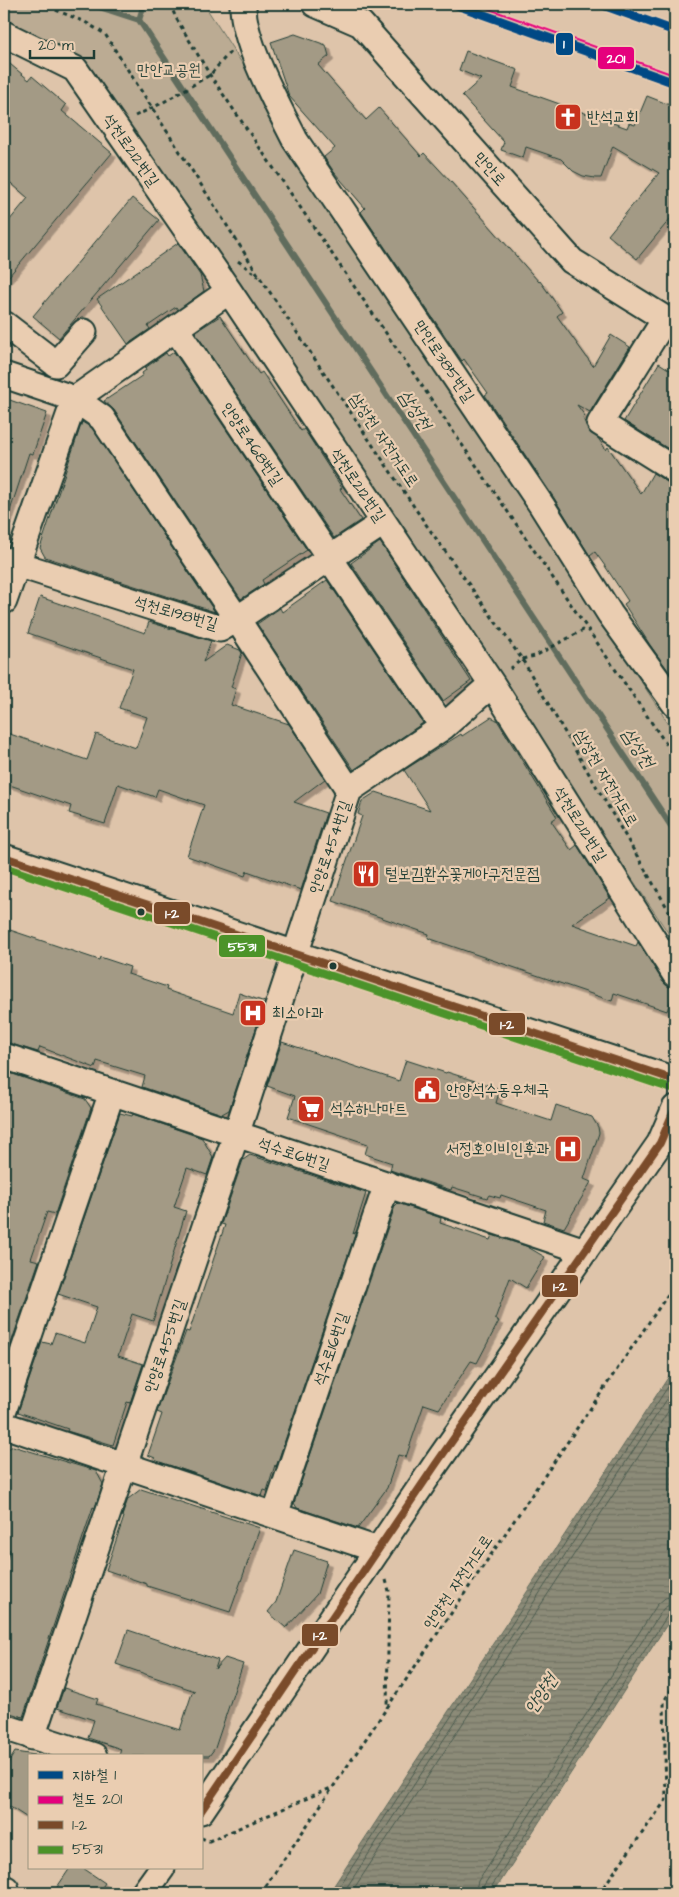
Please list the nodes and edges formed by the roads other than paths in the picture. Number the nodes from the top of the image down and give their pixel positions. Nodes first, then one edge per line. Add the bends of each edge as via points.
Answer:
1 (243, 4) edge
2 (315, 4) edge
3 (4, 34) edge
4 (229, 291) junction
5 (670, 322) edge
6 (4, 324) edge
7 (176, 329) junction
8 (84, 332) dead end
9 (4, 375) edge
10 (75, 399) junction
11 (675, 470) edge
12 (383, 523) junction
13 (329, 559) junction
14 (10, 562) edge
15 (4, 601) edge
16 (237, 619) junction
17 (492, 684) junction
18 (675, 704) edge
19 (443, 727) junction
20 (349, 790) junction
21 (4, 857) edge
22 (294, 953) junction
23 (675, 974) edge
24 (4, 1056) edge
25 (675, 1080) edge
26 (112, 1092) junction
27 (675, 1108) edge
28 (236, 1135) junction
29 (387, 1184) junction
30 (585, 1251) junction
31 (4, 1409) edge
32 (4, 1425) edge
33 (124, 1465) junction
34 (275, 1515) junction
35 (378, 1550) junction
36 (4, 1727) edge
37 (32, 1737) junction
38 (87, 1754) edge
39 (205, 1798) edge
40 (161, 1870) edge
41 (4, 1888) edge
42 (4, 1892) edge
43 (144, 1893) edge

1 - 18 street, 만안로385번길 via 247,32 295,140 542,506 610,614
2 - 5 street, 만안로 via 361,24 572,261
3 - 4 street, 석천로212번길 via 75,69
4 - 7 street
4 - 12 street, 석천로212번길
5 - 11 street via 600,423
6 - 8 street via 56,364
7 - 10 street
7 - 13 street, 안양로468번길
9 - 10 street
10 - 14 street
10 - 16 street via 102,418
12 - 13 street
12 - 17 street, 석천로212번길
13 - 16 street
13 - 19 street
14 - 15 street
14 - 16 street, 석천로198번길 via 220,629
16 - 20 street, 석천로198번길
17 - 19 street, 안양로454번길
17 - 23 street, 석천로212번길
19 - 20 street, 안양로454번길
20 - 22 street, 안양로454번길
21 - 22 street
22 - 25 street
22 - 28 street, 안양로455번길
24 - 26 street, 석수로6번길
26 - 28 street, 석수로6번길
26 - 31 street
27 - 30 street via 660,1143
28 - 29 street, 석수로6번길
28 - 33 street, 안양로455번길
29 - 30 street, 석수로6번길
29 - 34 street, 석수로16번길
30 - 35 street
32 - 33 street
33 - 34 street
33 - 37 street, 안양로455번길
34 - 35 street
35 - 39 street
36 - 37 street
37 - 38 street
40 - 43 street
41 - 42 street

